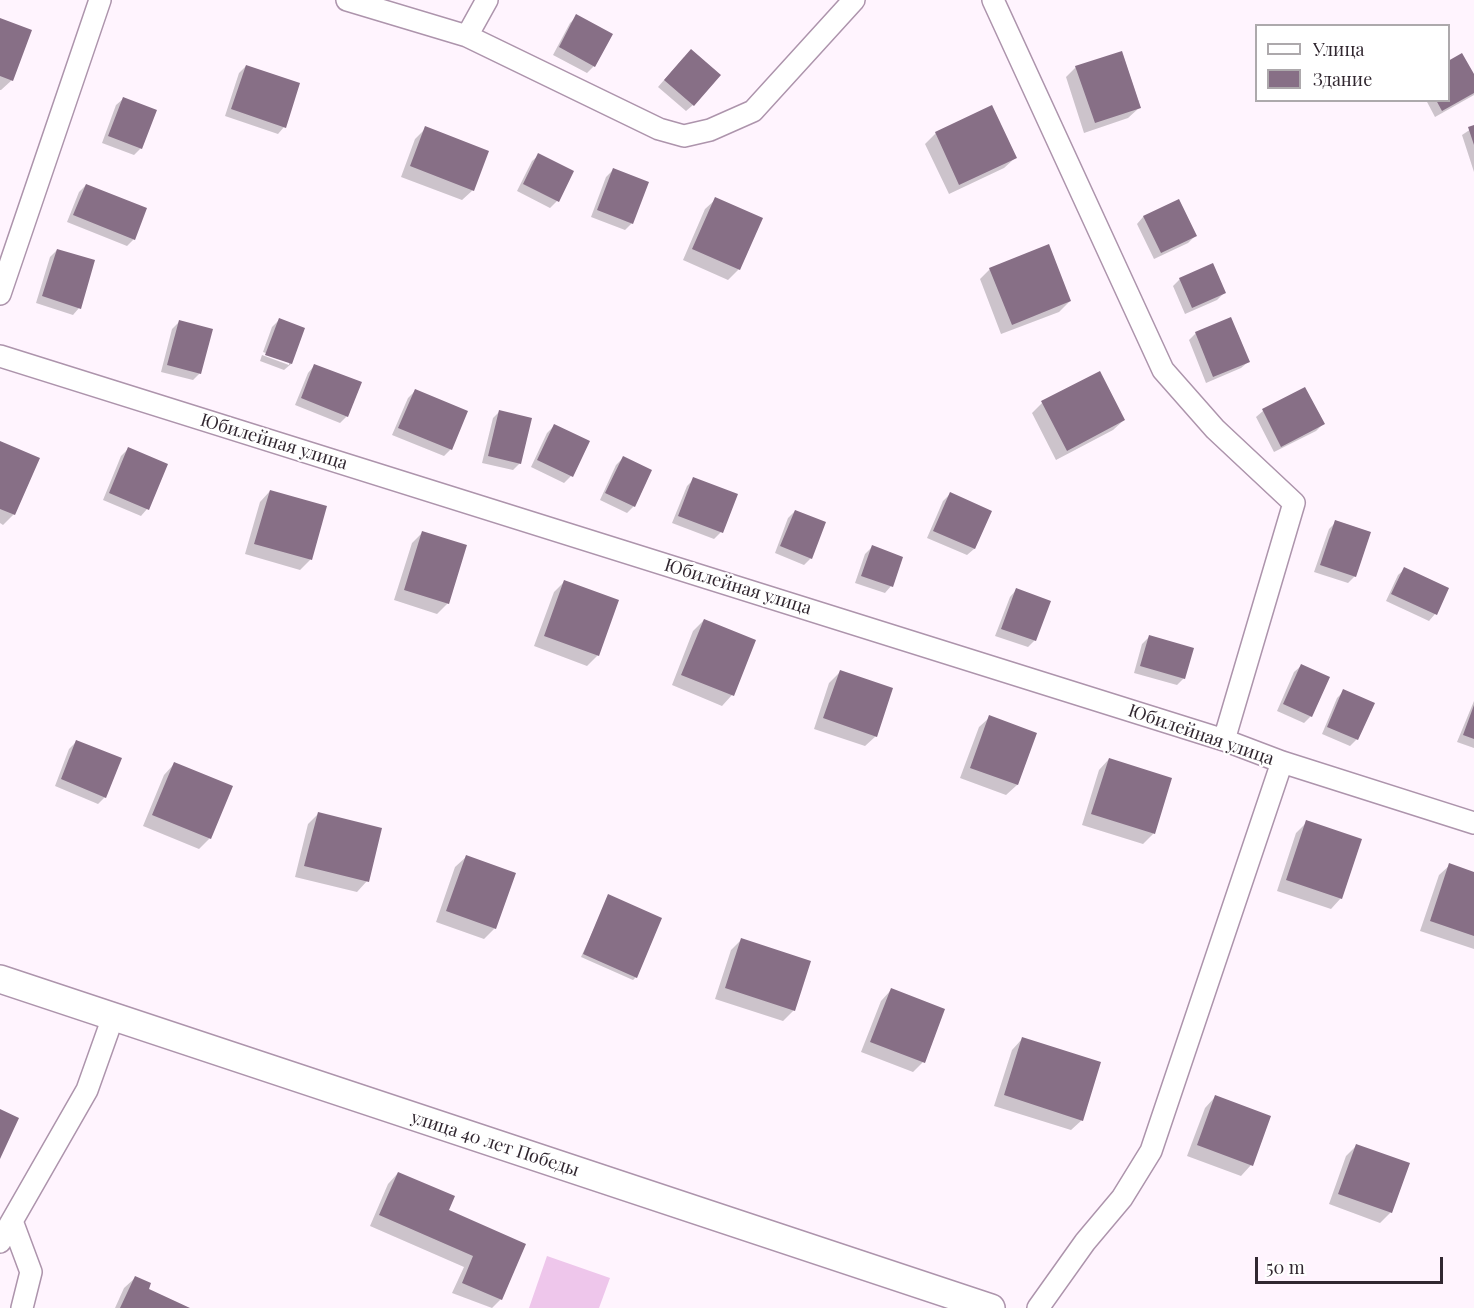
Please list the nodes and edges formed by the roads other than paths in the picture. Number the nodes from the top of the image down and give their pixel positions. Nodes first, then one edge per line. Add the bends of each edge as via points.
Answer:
1 (100, 0) edge
2 (347, 0) edge
3 (487, 0) edge
4 (854, 0) edge
5 (993, 0) edge
6 (467, 36) junction
7 (0, 294) edge
8 (0, 356) edge
9 (1224, 740) junction
10 (1282, 762) junction
11 (1474, 823) edge
12 (0, 979) edge
13 (113, 1017) junction
14 (12, 1221) junction
15 (0, 1242) edge
16 (22, 1308) edge
17 (991, 1308) edge
18 (1038, 1308) edge

1 - 7 street
2 - 6 street
3 - 6 street
4 - 6 street via 753,111 710,130 684,136 659,129
5 - 9 street via 1163,370 1215,429 1294,503
8 - 9 street, Юбилейная улица
9 - 10 street, Юбилейная улица
10 - 11 street, Юбилейная улица
10 - 18 street via 1151,1151 1122,1198
12 - 13 street, улица 40 лет Победы
13 - 14 street via 87,1090
13 - 17 street, улица 40 лет Победы
14 - 15 street
14 - 16 street via 31,1272

